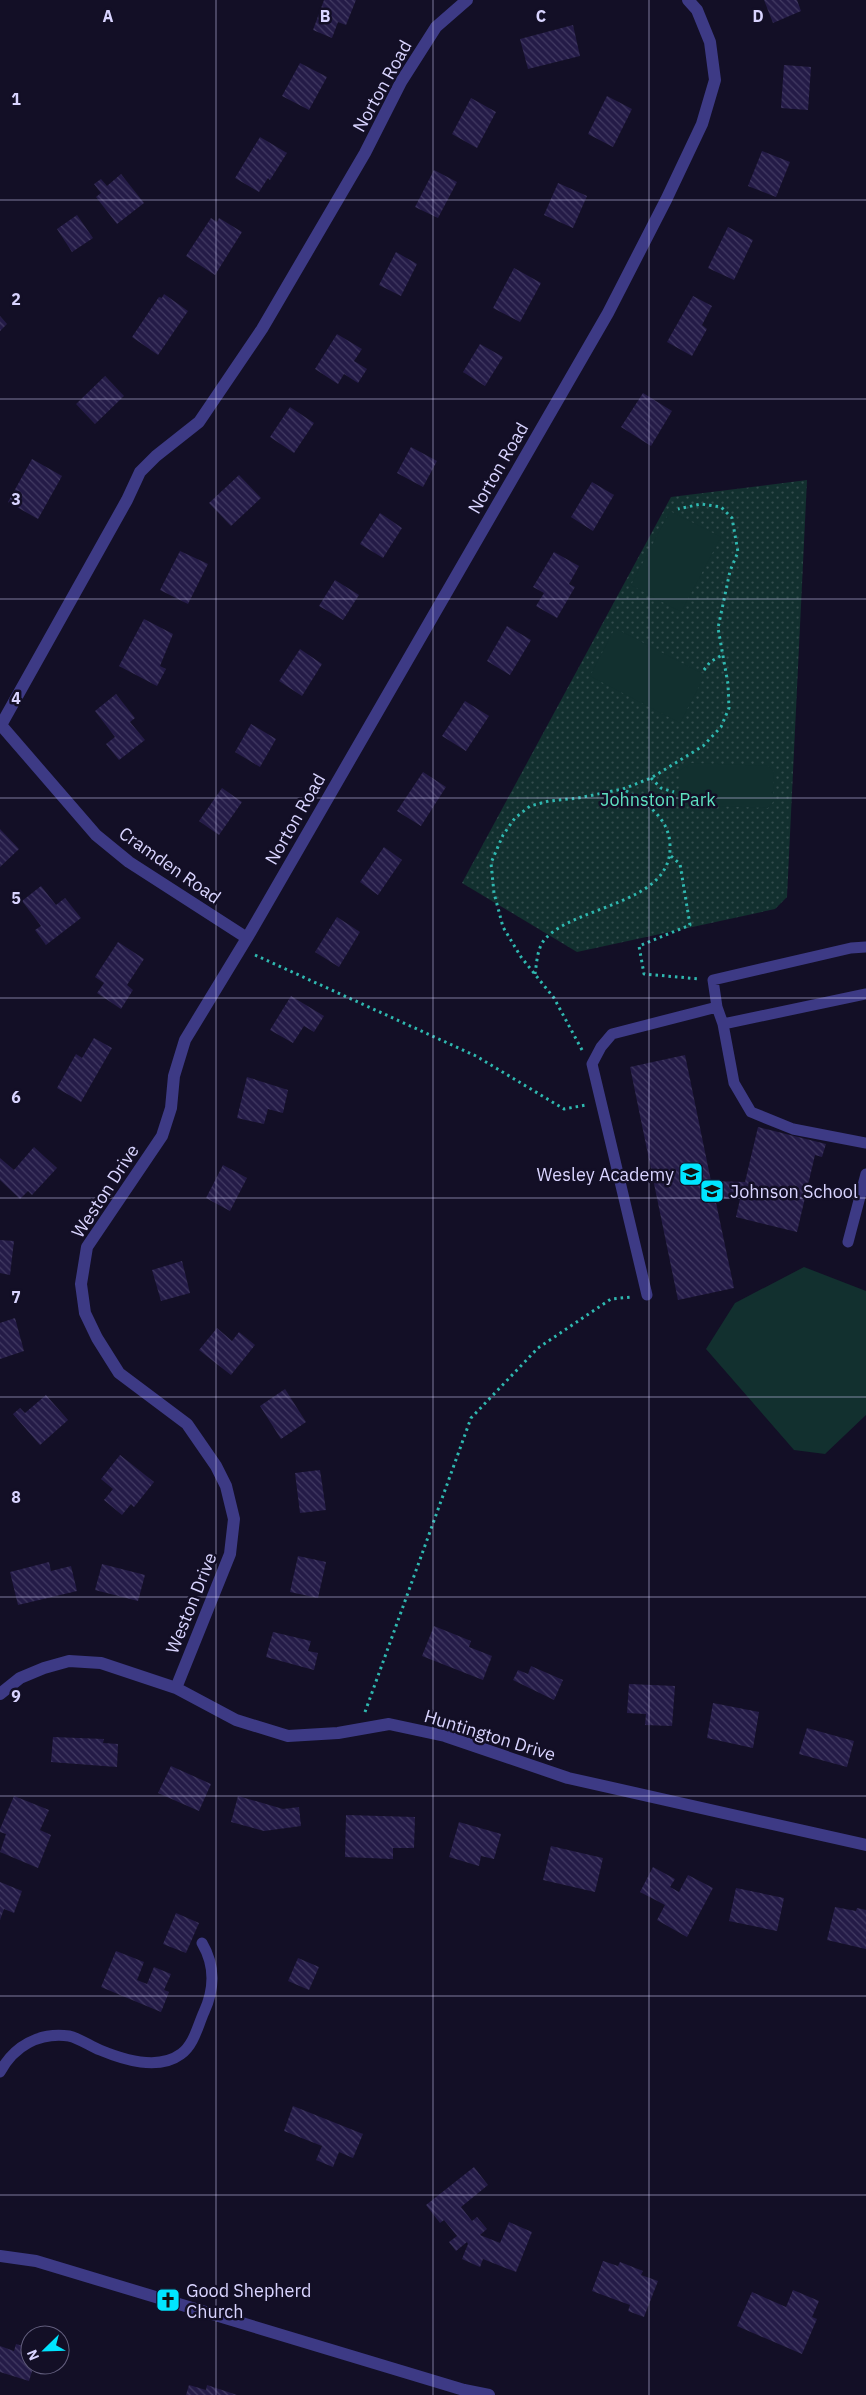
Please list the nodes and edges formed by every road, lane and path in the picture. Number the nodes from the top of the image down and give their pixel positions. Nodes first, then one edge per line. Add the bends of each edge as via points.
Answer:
1 (466, 0) edge
2 (688, 0) edge
3 (678, 509) dead end
4 (722, 655) junction
5 (704, 670) dead end
6 (0, 725) edge
7 (651, 778) junction
8 (623, 789) junction
9 (674, 792) dead end
10 (671, 856) junction
11 (244, 943) junction
12 (866, 947) edge
13 (535, 975) junction
14 (713, 980) junction
15 (866, 994) edge
16 (717, 1007) junction
17 (723, 1024) junction
18 (592, 1064) junction
19 (601, 1101) junction
20 (866, 1142) edge
21 (866, 1174) edge
22 (848, 1242) dead end
23 (647, 1295) joint
24 (176, 1688) junction
25 (0, 1694) edge
26 (359, 1729) junction
27 (866, 1845) edge
28 (202, 1943) dead end
29 (0, 2072) edge
30 (0, 2256) edge
31 (489, 2395) edge

1 - 6 street, Norton Road via 436,27 401,82 364,153 262,329 199,422 140,472
2 - 11 street, Norton Road via 697,10 710,42 715,80 702,124 608,313
3 - 4 path via 701,504 721,507 732,518 738,552 730,571 718,628
4 - 5 path
4 - 7 path via 729,708 721,727 703,746
6 - 11 street, Cramden Road via 96,835
7 - 8 path
7 - 9 path via 661,788
8 - 10 path via 649,805 662,820 670,837
8 - 13 path via 530,806 515,818 503,835 491,863 494,893 503,927
10 - 13 path via 663,873 644,888 559,927 544,939 538,951
10 - 14 path via 680,864 690,925 639,946 644,974
11 - 19 path via 476,1056 564,1109
11 - 24 street, Weston Drive via 185,1040 162,1136 87,1247 81,1284 85,1313 114,1366 187,1424 226,1486 234,1519 230,1554
12 - 14 lane
13 - 18 path via 554,998 585,1057
14 - 16 lane
15 - 17 lane
16 - 17 lane
16 - 18 lane via 612,1034
17 - 20 lane via 734,1082 751,1112 793,1129
18 - 19 lane
19 - 23 lane
21 - 22 lane
23 - 26 path via 611,1299 538,1348 471,1418
24 - 25 street, Huntington Drive via 101,1663 69,1661 20,1678
24 - 26 street, Huntington Drive via 236,1720 288,1736
26 - 27 street, Huntington Drive via 389,1724 446,1736 568,1778
28 - 29 lane via 210,1957 213,1976 211,1998 192,2041 182,2054 167,2062 140,2062 102,2051 70,2036 47,2036 29,2041 14,2051
30 - 31 street via 36,2261

